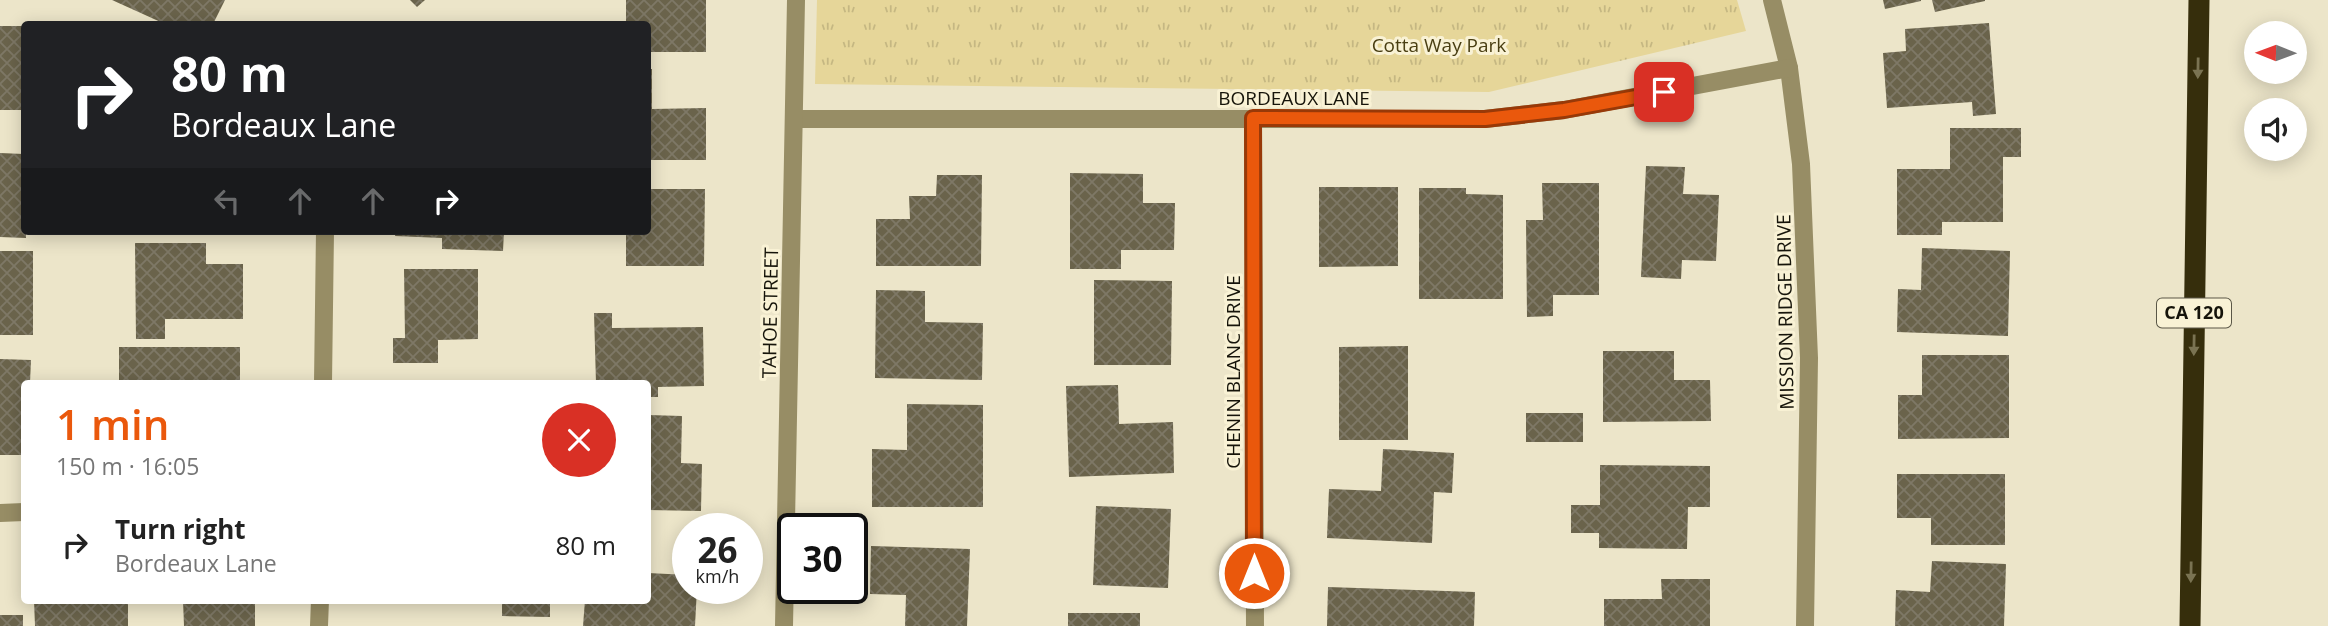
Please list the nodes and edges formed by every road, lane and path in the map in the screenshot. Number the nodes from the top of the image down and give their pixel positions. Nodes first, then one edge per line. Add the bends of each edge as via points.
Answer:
1 (796, 0) edge
2 (1772, 0) edge
3 (2199, 0) edge
4 (1789, 68) junction
5 (1253, 118) junction
6 (795, 119) junction
7 (326, 235) edge
8 (323, 380) edge
9 (21, 512) edge
10 (0, 513) edge
11 (320, 604) edge
12 (319, 626) edge
13 (784, 626) edge
14 (1255, 626) edge
15 (1805, 626) edge
16 (2190, 626) edge

1 - 6 street, TAHOE STREET
2 - 4 street, MISSION RIDGE DRIVE
3 -> 16 highway, CA 120
4 - 5 street, BORDEAUX LANE via 1564,110 1485,119
4 - 15 street, MISSION RIDGE DRIVE via 1801,164 1809,358
5 - 6 street, BORDEAUX LANE
5 - 14 street, CHENIN BLANC DRIVE
6 - 13 street, TAHOE STREET
7 - 8 street
9 - 10 street
11 - 12 street

